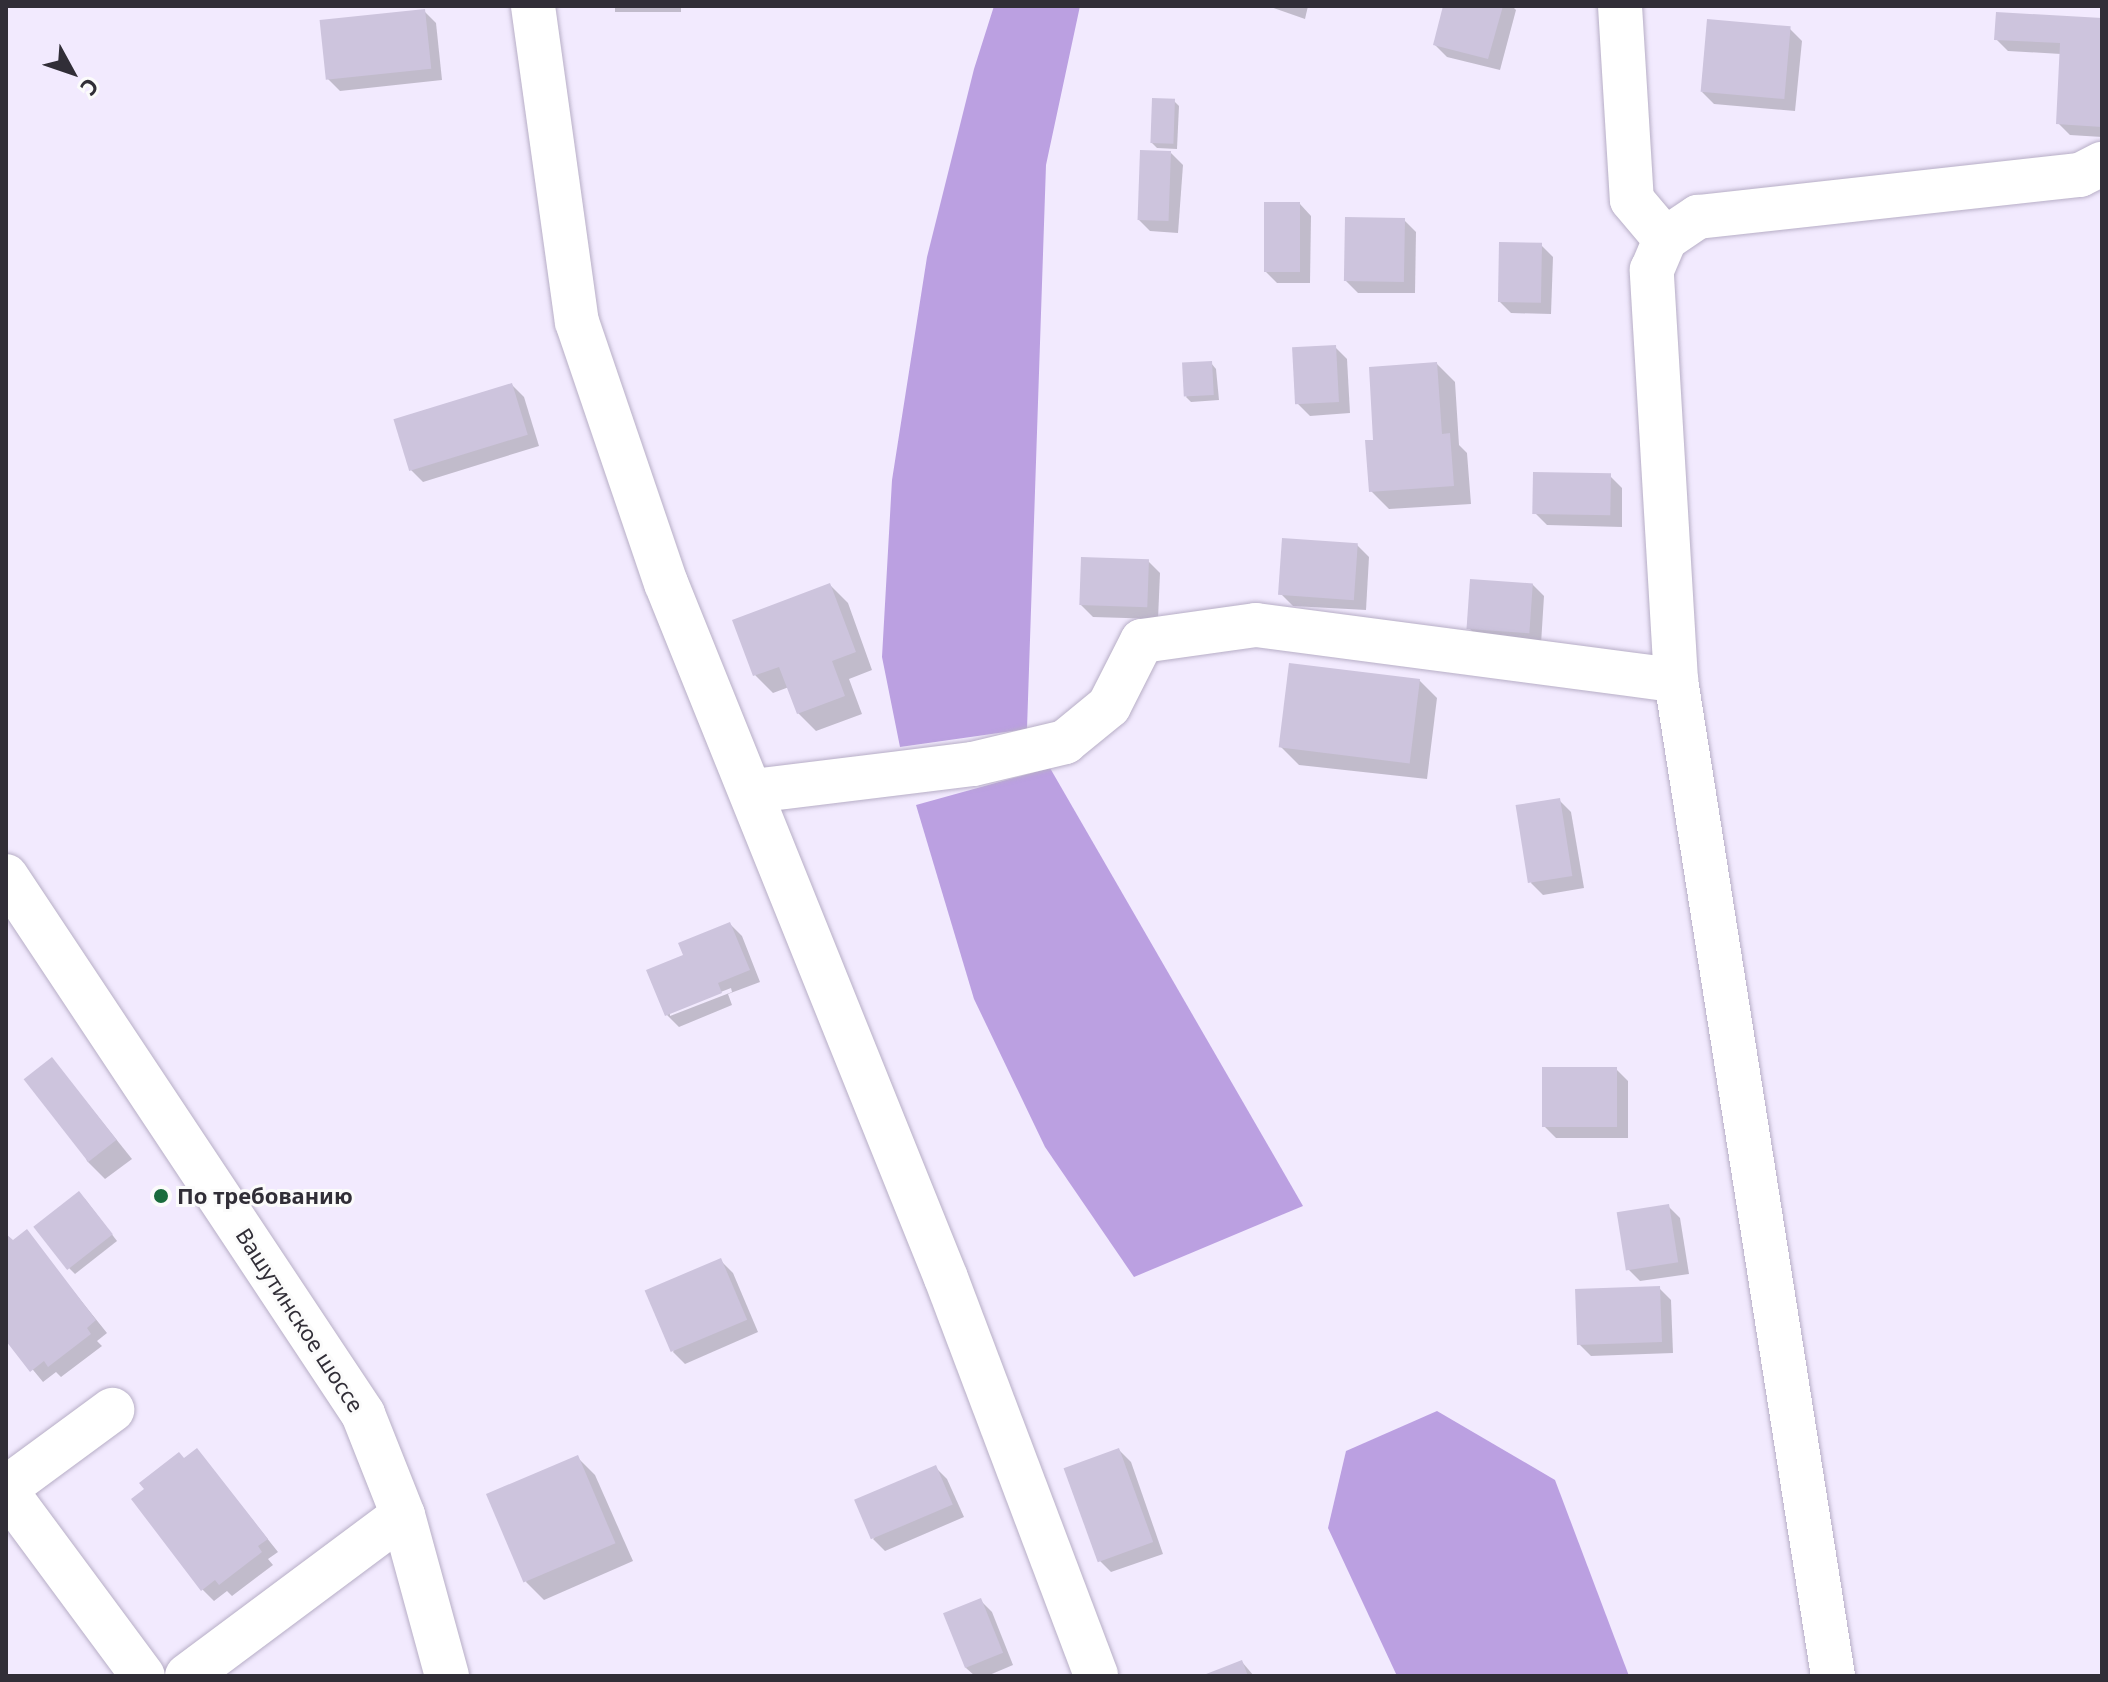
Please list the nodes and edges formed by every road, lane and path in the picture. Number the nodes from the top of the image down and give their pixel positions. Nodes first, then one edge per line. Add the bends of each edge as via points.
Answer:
1 (533, 6) edge
2 (1620, 6) edge
3 (2102, 164) edge
4 (1665, 239) junction
5 (1676, 680) junction
6 (753, 791) junction
7 (6, 876) edge
8 (112, 1410) dead end
9 (6, 1490) edge
10 (403, 1515) junction
11 (143, 1676) edge
12 (187, 1676) edge
13 (447, 1676) edge
14 (1096, 1676) edge
15 (1833, 1676) edge

1 - 6 street via 577,322 666,583
2 - 4 street via 1632,200
3 - 4 street via 2080,175 1698,217
4 - 5 street via 1652,270
5 - 6 street via 1256,625 1142,641 1109,706 1065,742 973,764
5 - 15 street
6 - 14 street
7 - 10 street, Вашутинское шоссе via 363,1414
8 - 9 street
9 - 11 street
10 - 12 street
10 - 13 street, Вашутинское шоссе

